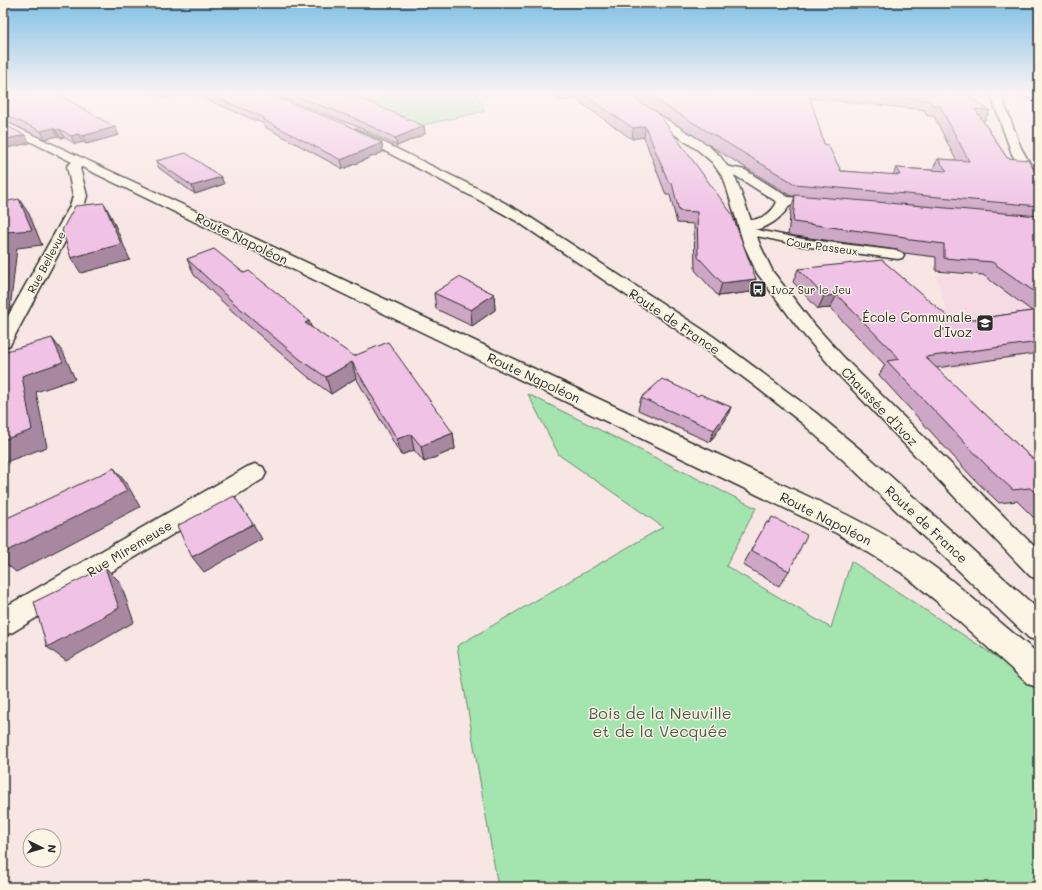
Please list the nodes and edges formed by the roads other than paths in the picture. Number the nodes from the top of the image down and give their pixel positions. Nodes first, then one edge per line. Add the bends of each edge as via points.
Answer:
1 (25, 135) edge
2 (360, 135) edge
3 (683, 135) edge
4 (1011, 135) edge
5 (82, 162) junction
6 (725, 170) junction
7 (1039, 189) edge
8 (785, 201) junction
9 (840, 206) edge
10 (746, 229) junction
11 (898, 255) dead end
12 (3, 341) edge
13 (255, 473) dead end
14 (1039, 568) edge
15 (3, 623) edge
16 (1039, 628) edge
17 (1039, 673) edge

1 - 5 main road, Route Napoléon
2 - 16 main road, Route de France via 418,162 523,219 762,381 860,462
3 - 6 main road, Chaussée d'Ivoz via 702,147
4 - 7 main road via 1030,176
5 - 12 main road, Rue Bellevue via 73,166 80,196 77,206
5 - 17 main road, Route Napoléon via 866,537 930,580 1017,657
6 - 8 main road via 740,173
6 - 10 main road, Chaussée d'Ivoz
8 - 9 main road
8 - 10 main road via 763,224
10 - 11 lane, Cour Passeux via 776,239 813,246
10 - 14 main road, Chaussée d'Ivoz via 765,273 805,325 832,356
13 - 15 main road, Rue Miremeuse

